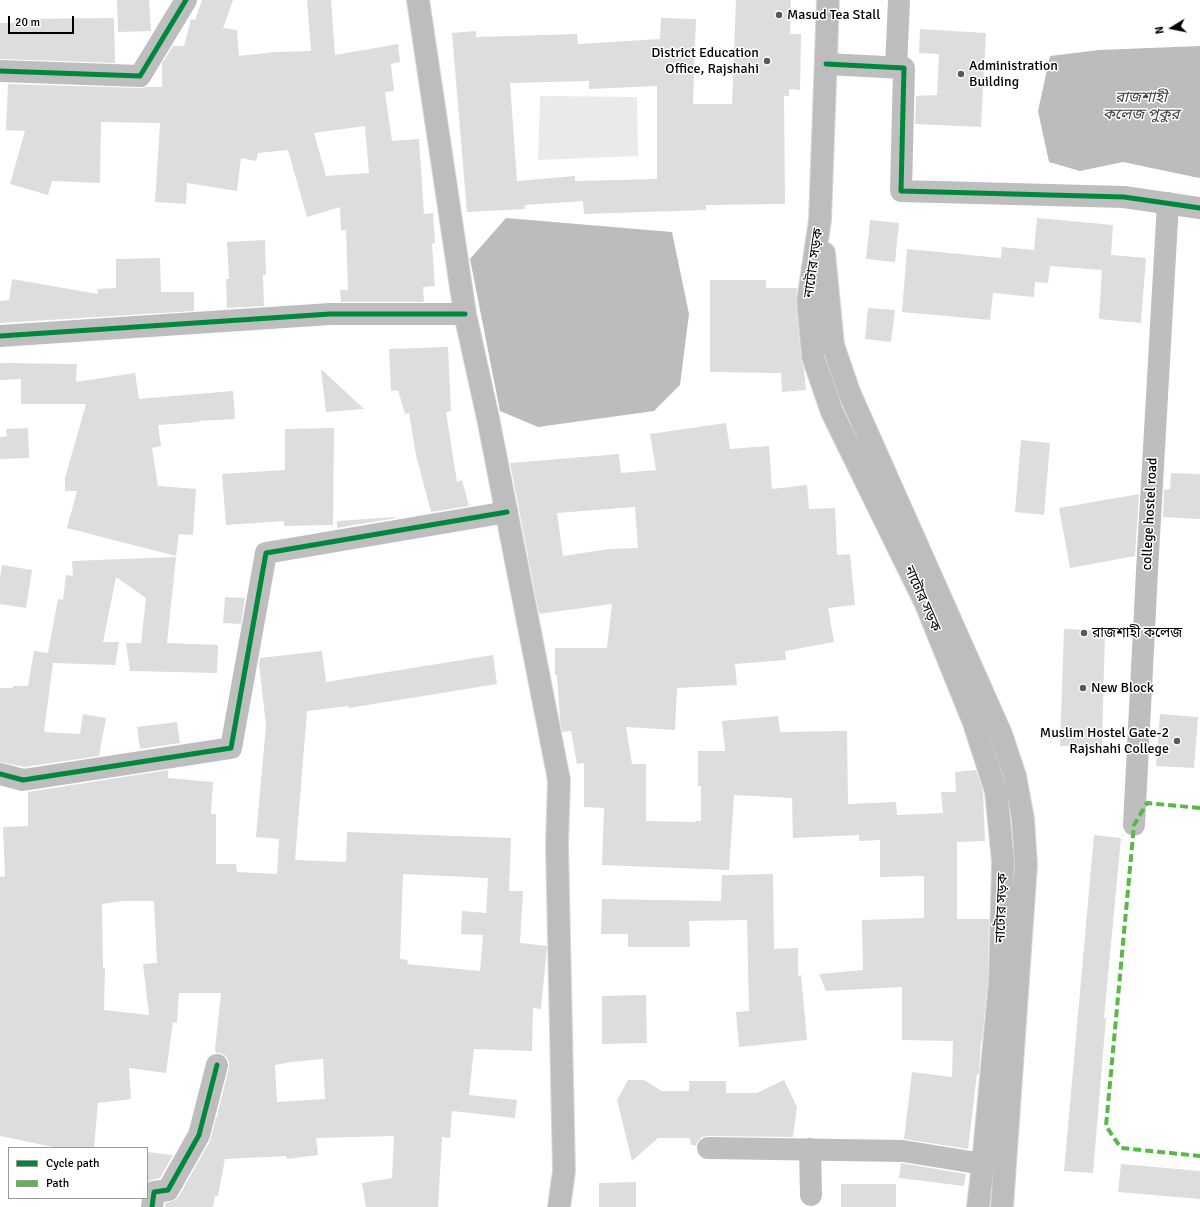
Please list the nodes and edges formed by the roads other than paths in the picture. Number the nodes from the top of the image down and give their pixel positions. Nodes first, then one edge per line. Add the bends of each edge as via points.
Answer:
1 (186, 0) edge
2 (418, 0) edge
3 (828, 0) edge
4 (899, 0) edge
5 (826, 64) junction
6 (896, 68) junction
7 (0, 71) edge
8 (1168, 203) junction
9 (1200, 208) edge
10 (820, 220) junction
11 (465, 314) junction
12 (0, 336) edge
13 (507, 512) junction
14 (0, 774) edge
15 (1134, 825) dead end
16 (217, 1065) dead end
17 (708, 1148) dead end
18 (810, 1149) junction
19 (983, 1164) junction
20 (811, 1195) dead end
21 (152, 1207) edge
22 (559, 1207) edge
23 (978, 1207) edge
24 (1002, 1207) edge

1 - 7 street via 140,76
2 - 11 main road
3 - 5 main road, নাটোর সড়ক
4 - 6 street
5 - 6 street
5 - 10 main road, নাটোর সড়ক
6 - 8 street via 904,68 901,192 1124,197
8 - 9 street
8 - 15 street, college hostel road
10 - 19 main road, নাটোর সড়ক via 808,301 813,357 832,412 926,604 974,723 996,791 1003,862 1000,974
10 - 24 main road via 833,345 849,392 1001,734 1015,776 1023,819 1026,865
11 - 12 street via 330,314
11 - 13 main road
13 - 14 street via 266,553 231,748 23,780
13 - 22 main road via 560,780 558,845 564,1171
16 - 21 street via 199,1135 168,1190 154,1192
17 - 18 street
18 - 19 street via 903,1151
18 - 20 street
19 - 23 main road, নাটোর সড়ক

